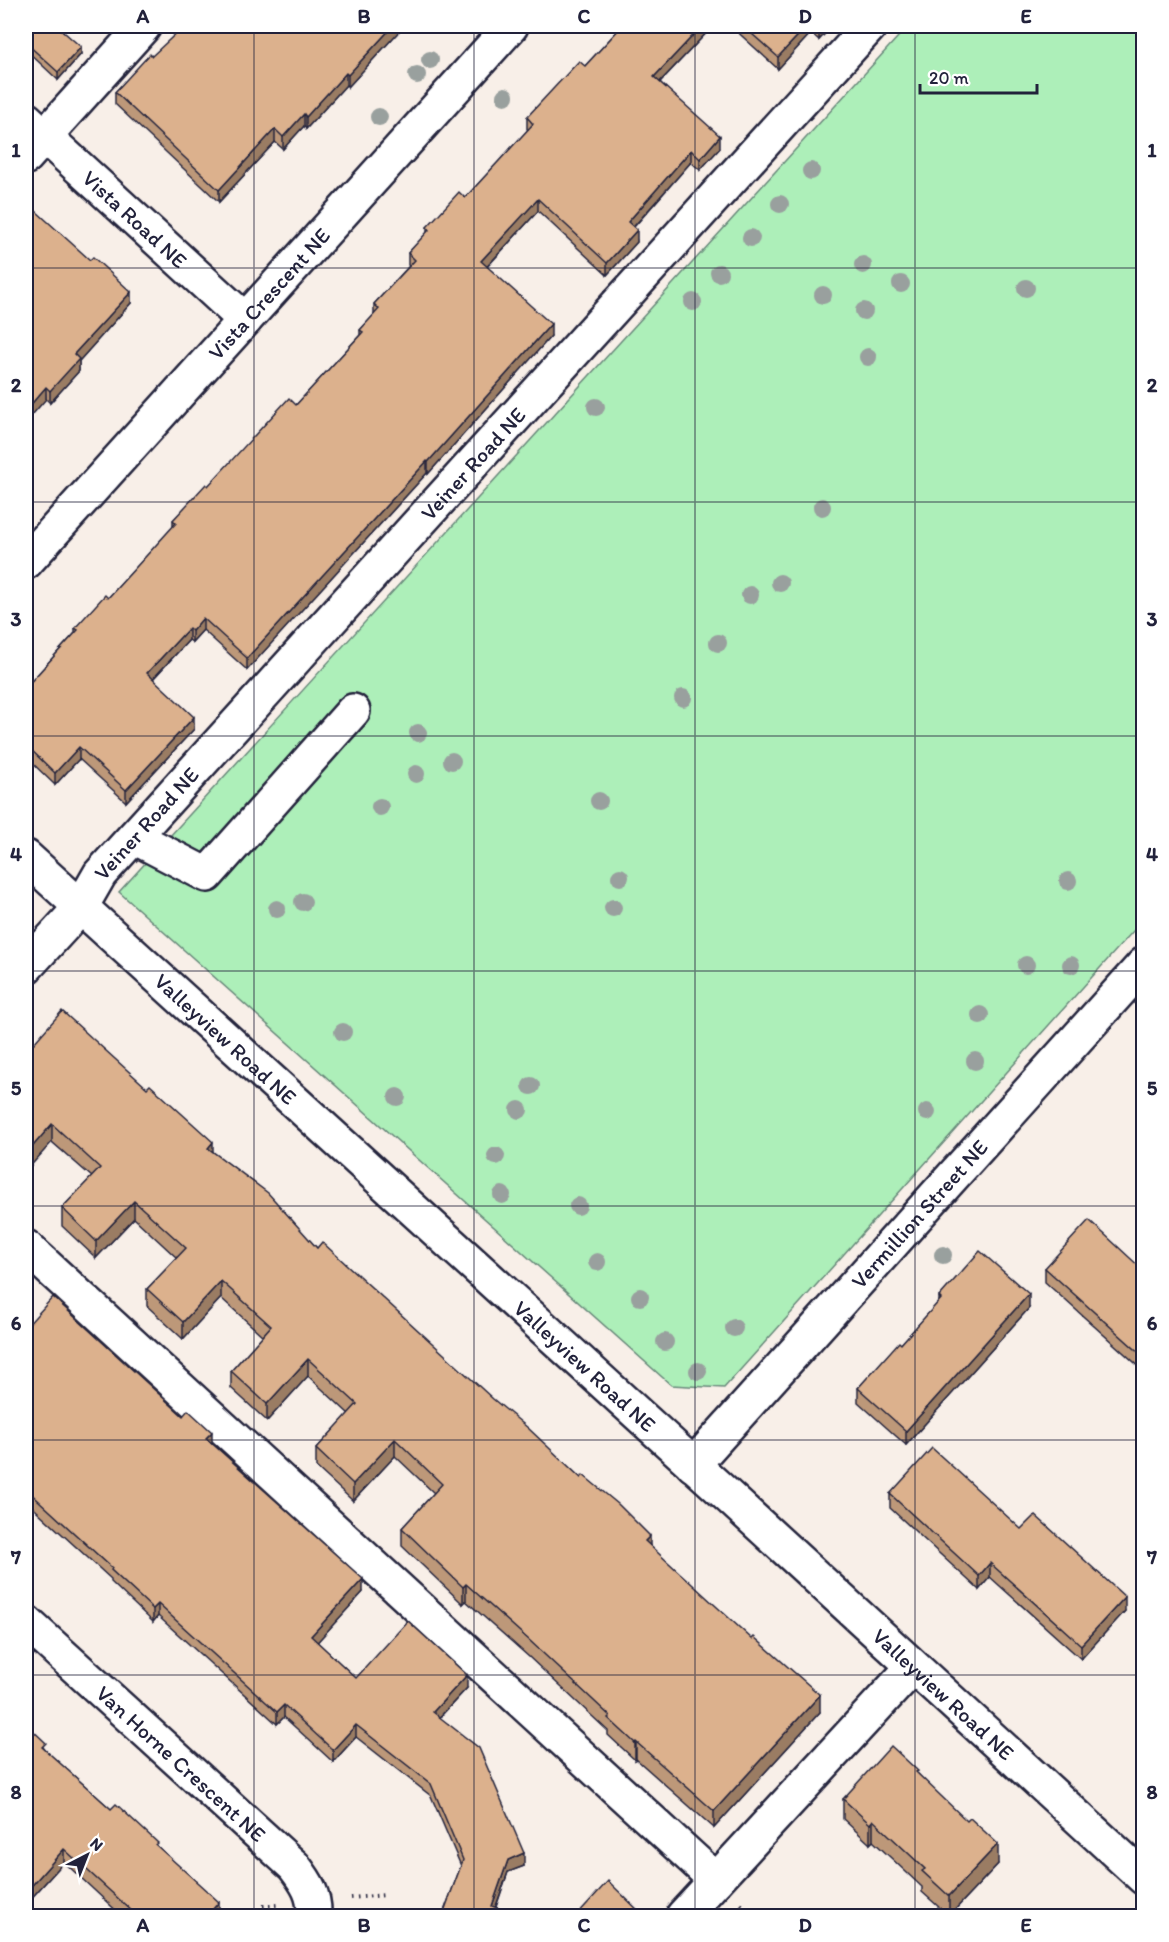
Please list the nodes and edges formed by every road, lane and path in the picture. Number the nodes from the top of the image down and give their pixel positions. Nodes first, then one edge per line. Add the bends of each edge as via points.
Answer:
1 (144, 26) edge
2 (511, 26) edge
3 (870, 26) edge
4 (32, 137) edge
5 (245, 320) junction
6 (26, 562) edge
7 (353, 711) dead end
8 (134, 837) junction
9 (26, 857) edge
10 (81, 907) junction
11 (1143, 964) edge
12 (26, 967) edge
13 (26, 1247) edge
14 (693, 1465) junction
15 (26, 1622) edge
16 (913, 1667) junction
17 (1143, 1878) edge
18 (716, 1880) junction
19 (314, 1917) edge
20 (683, 1917) edge

1 - 4 street
2 - 5 street, Vista Crescent NE
3 - 8 street, Veiner Road NE
4 - 5 street, Vista Road NE
5 - 6 street, Vista Crescent NE
7 - 8 street via 207,875
8 - 10 street, Veiner Road NE via 100,874
9 - 10 street, Valleyview Road NE
10 - 12 street, Veiner Road NE
10 - 14 street, Valleyview Road NE
11 - 14 street, Vermillion Street NE
13 - 18 street
14 - 16 street, Valleyview Road NE
15 - 19 street, Van Horne Crescent NE via 294,1866 315,1902
16 - 17 street, Valleyview Road NE
16 - 18 street
18 - 20 street

